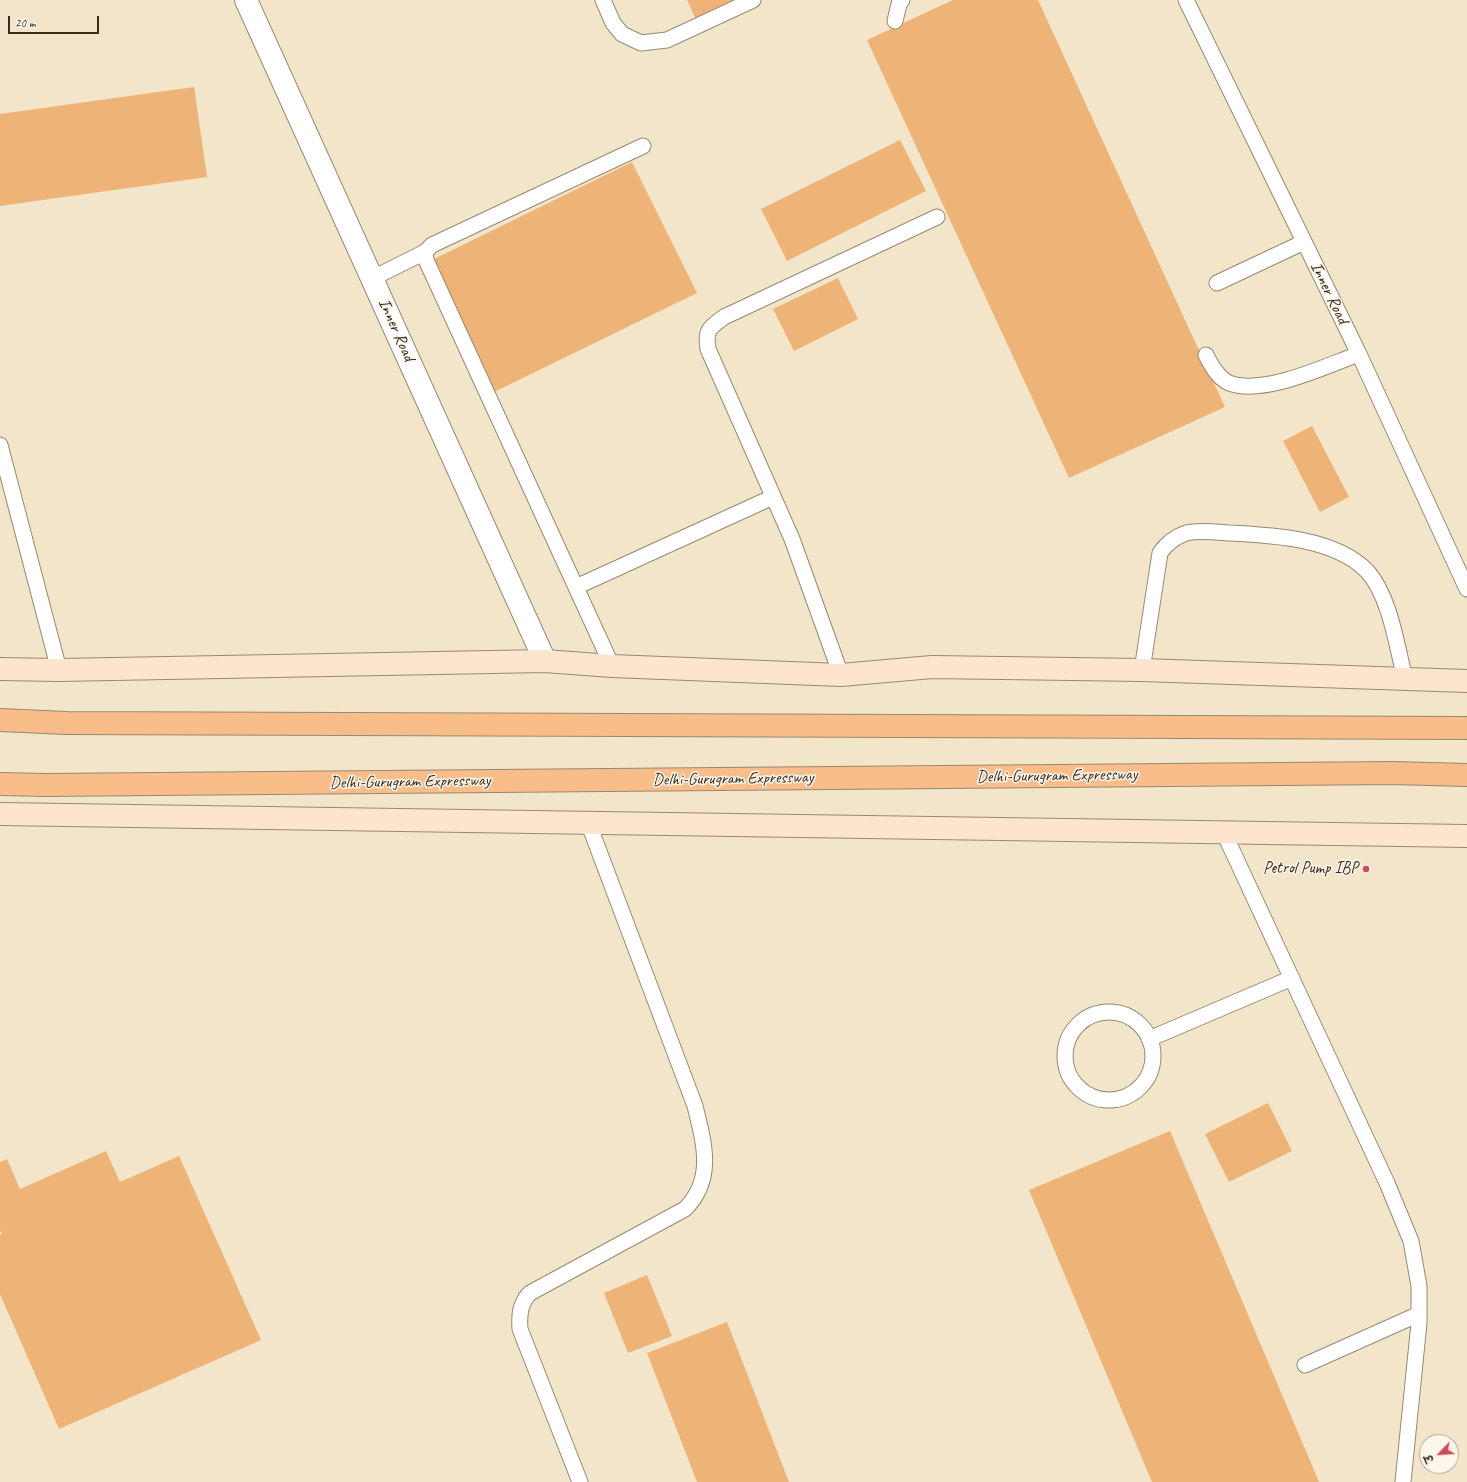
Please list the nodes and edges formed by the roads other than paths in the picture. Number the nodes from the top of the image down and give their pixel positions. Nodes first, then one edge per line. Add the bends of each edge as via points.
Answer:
1 (246, 0) edge
2 (603, 0) edge
3 (753, 0) edge
4 (902, 0) edge
5 (1186, 0) edge
6 (895, 21) dead end
7 (643, 146) dead end
8 (937, 217) dead end
9 (1304, 242) junction
10 (425, 252) junction
11 (373, 278) junction
12 (1217, 283) dead end
13 (1359, 354) junction
14 (1206, 355) dead end
15 (0, 445) edge
16 (773, 497) junction
17 (576, 587) junction
18 (1467, 589) edge
19 (544, 661) junction
20 (612, 666) junction
21 (0, 669) edge
22 (59, 670) junction
23 (1142, 670) junction
24 (841, 675) junction
25 (1405, 679) junction
26 (1467, 681) edge
27 (0, 720) edge
28 (1467, 728) edge
29 (1467, 775) edge
30 (0, 784) edge
31 (0, 814) edge
32 (588, 822) junction
33 (1224, 833) junction
34 (1467, 836) edge
35 (1292, 978) junction
36 (1149, 1039) junction
37 (1419, 1314) junction
38 (1305, 1365) dead end
39 (580, 1482) edge
40 (1403, 1482) edge

1 - 11 street, Inner Road
2 - 3 lane via 613,23 622,34 642,43 667,40
4 - 6 lane via 898,4
5 - 9 lane, Inner Road
7 - 10 lane via 432,245
8 - 16 lane via 724,317 709,328 706,338 708,349
9 - 12 lane
9 - 13 lane, Inner Road
10 - 11 lane
10 - 17 lane via 426,260
11 - 19 street, Inner Road
13 - 14 lane via 1275,384 1251,387 1228,383 1213,369
13 - 18 lane, Inner Road
15 - 22 lane
16 - 17 lane
16 - 24 lane via 792,539
17 - 20 lane
19 - 20 main road
19 - 22 main road
20 - 24 main road
21 - 22 main road
23 - 24 main road via 932,667
23 - 25 main road
23 - 25 lane via 1160,553 1178,536 1197,532 1274,535 1325,546 1353,560 1367,571 1379,589 1388,612
25 - 26 main road
27 - 28 highway via 74,723
29 - 30 highway, Delhi-Gurugram Expressway via 1392,773
31 - 32 main road
32 - 33 main road
32 - 39 lane via 695,1106 703,1136 705,1163 702,1185 685,1210 530,1293 521,1306 520,1329
33 - 34 main road
33 - 35 lane
35 - 36 lane
35 - 37 lane via 1387,1183 1411,1241 1418,1286
36 - 36 lane via 1153,1054 1152,1069 1145,1082 1134,1093 1120,1099 1105,1100 1091,1097 1078,1088 1070,1077 1065,1064 1065,1049 1078,1025 1090,1017 1102,1013 1117,1013 1141,1026
37 - 38 lane
37 - 40 lane

